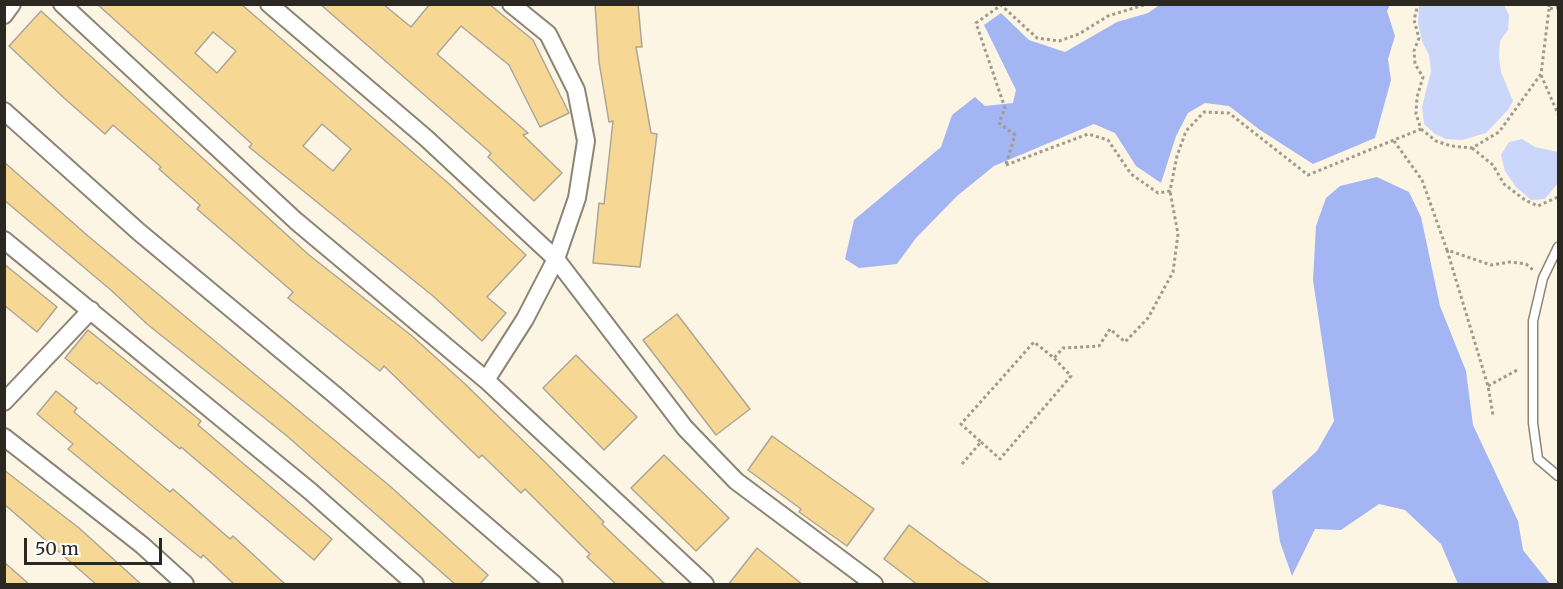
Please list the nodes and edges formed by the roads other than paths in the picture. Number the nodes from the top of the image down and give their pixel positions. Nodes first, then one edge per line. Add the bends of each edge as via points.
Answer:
1 (12, 4) edge
2 (62, 4) edge
3 (269, 4) edge
4 (512, 4) edge
5 (4, 15) edge
6 (4, 111) edge
7 (4, 240) edge
8 (1558, 247) edge
9 (556, 259) junction
10 (91, 310) junction
11 (486, 380) junction
12 (4, 402) edge
13 (4, 437) edge
14 (1558, 476) edge
15 (185, 585) edge
16 (415, 585) edge
17 (554, 585) edge
18 (705, 585) edge
19 (874, 585) edge

1 - 5 street
2 - 11 street via 296,221
3 - 9 street via 426,138
4 - 9 street via 548,34 576,90 586,141 577,198
6 - 17 street via 139,232
7 - 10 street
8 - 14 lane via 1543,278 1533,321 1533,423 1538,459
9 - 11 street via 525,319
9 - 19 street via 685,428 736,481
10 - 12 street
10 - 16 street via 310,490
11 - 18 street
13 - 15 street via 142,545

